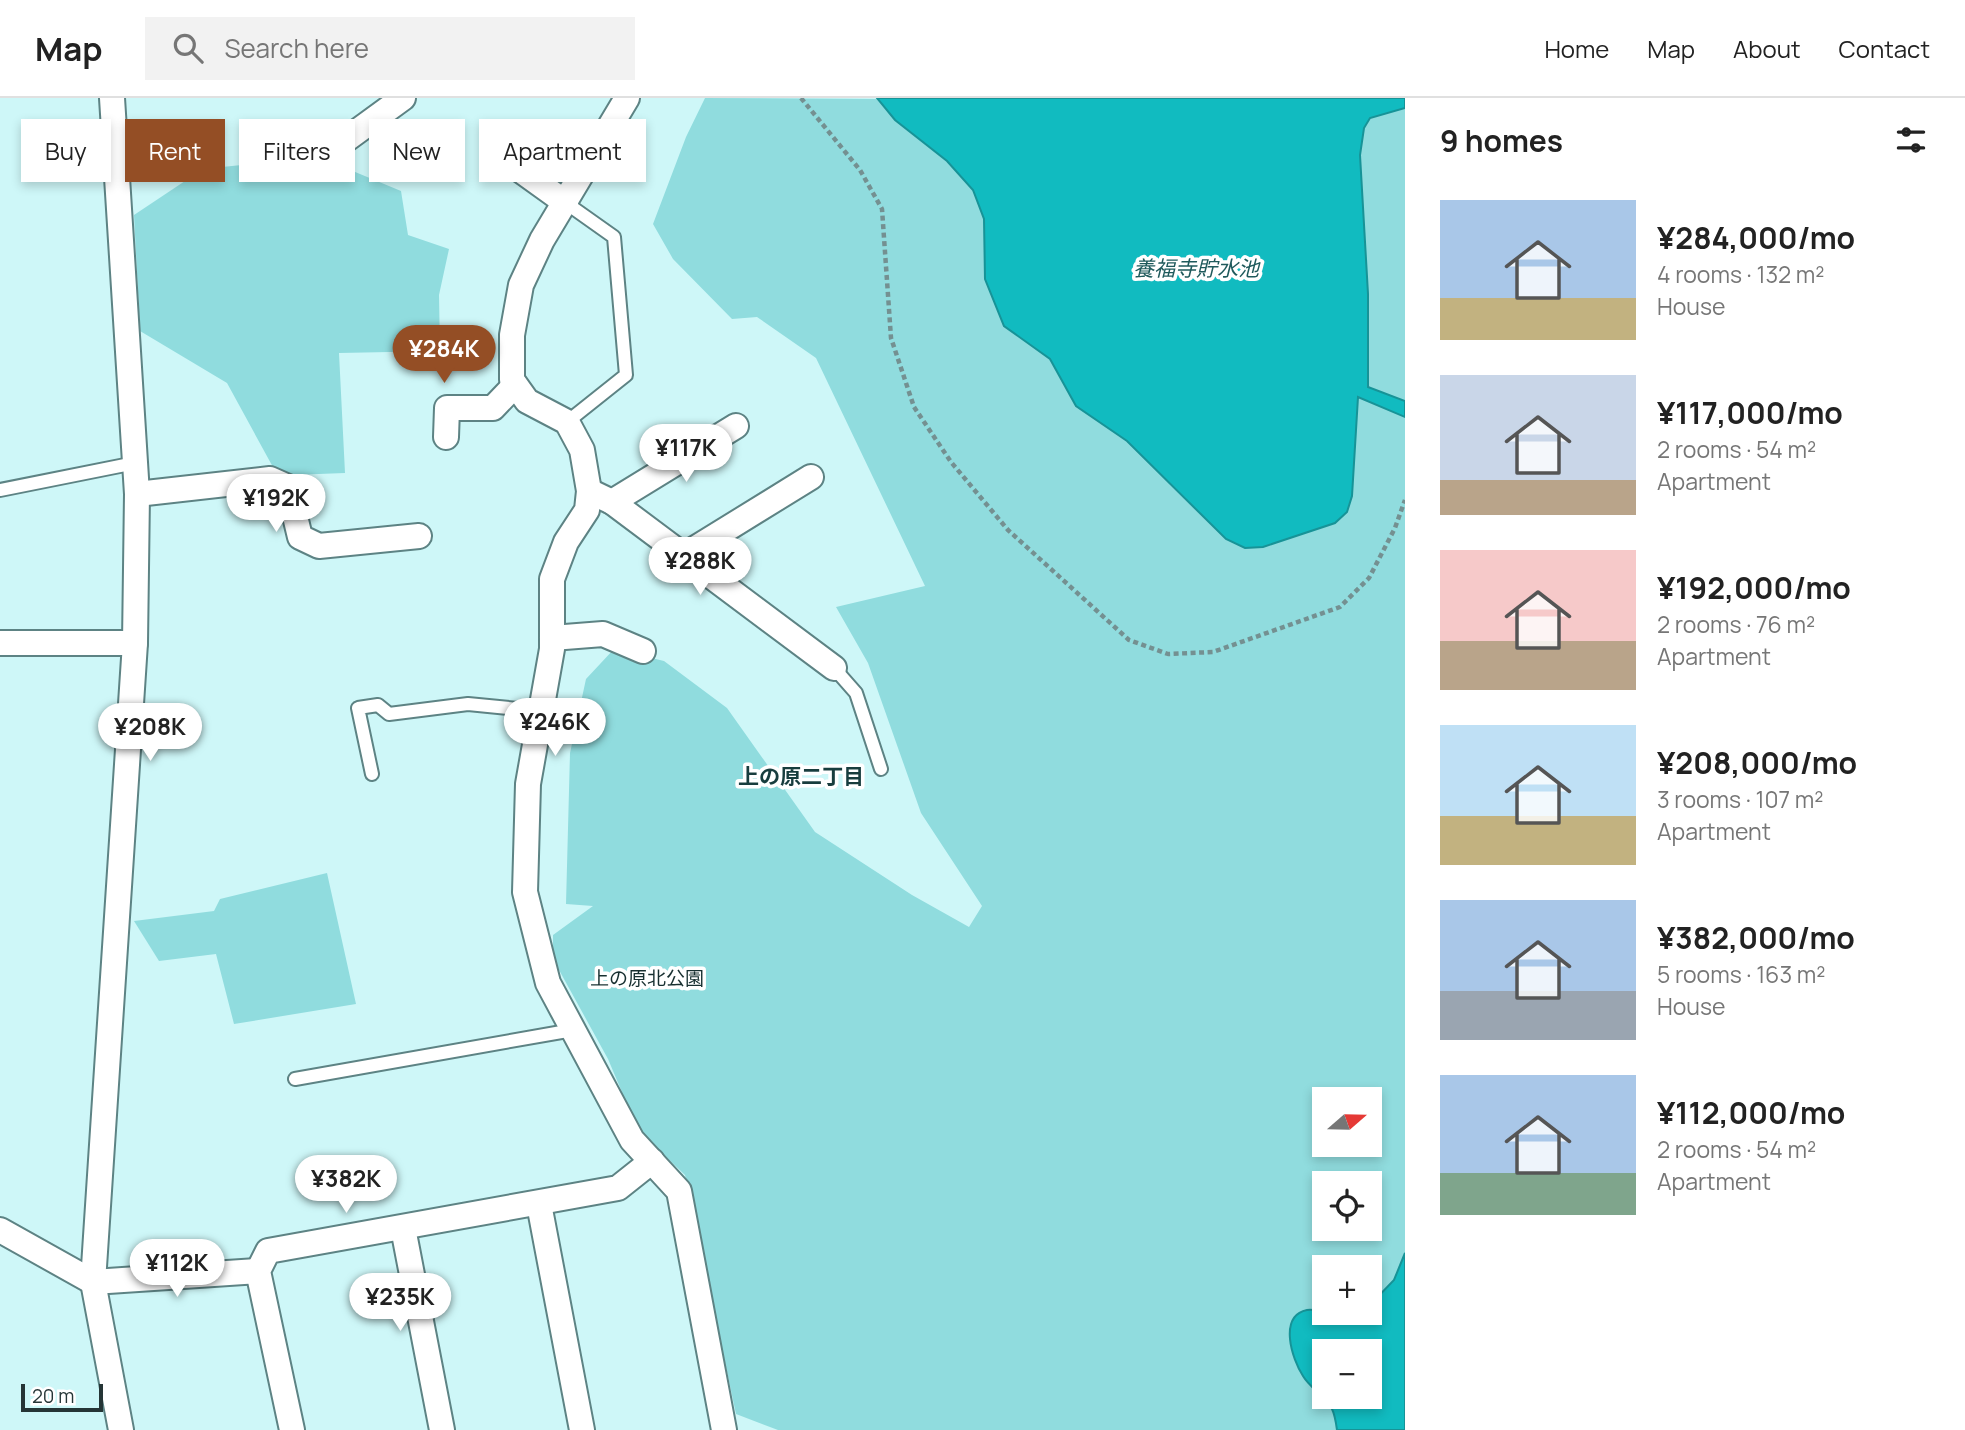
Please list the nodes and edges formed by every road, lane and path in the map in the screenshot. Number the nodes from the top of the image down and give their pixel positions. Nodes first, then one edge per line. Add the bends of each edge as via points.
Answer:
1 (113, 98) edge
2 (403, 98) edge
3 (627, 98) edge
4 (802, 98) edge
5 (355, 133) edge
6 (537, 182) edge
7 (566, 203) junction
8 (515, 384) junction
9 (568, 422) junction
10 (736, 426) dead end
11 (446, 437) dead end
12 (135, 463) junction
13 (811, 477) dead end
14 (0, 490) edge
15 (589, 491) junction
16 (137, 494) junction
17 (1405, 499) edge
18 (612, 502) junction
19 (419, 536) dead end
20 (683, 556) junction
21 (552, 638) junction
22 (0, 643) edge
23 (135, 643) junction
24 (643, 651) dead end
25 (834, 668) joint
26 (539, 711) junction
27 (881, 769) dead end
28 (372, 774) dead end
29 (573, 1030) junction
30 (295, 1079) dead end
31 (652, 1161) junction
32 (539, 1204) junction
33 (403, 1228) junction
34 (0, 1230) edge
35 (258, 1271) junction
36 (93, 1282) junction
37 (121, 1430) edge
38 (292, 1430) edge
39 (442, 1430) edge
40 (582, 1430) edge
41 (724, 1430) edge

1 - 12 street
2 - 5 street
3 - 7 street
4 - 17 path via 860,170 882,209 891,338 914,407 951,462 1008,530 1129,640 1168,654 1213,652 1340,607 1369,578
6 - 7 street
7 - 8 street via 521,285 512,335
7 - 9 lane via 614,237 626,375
8 - 9 street via 527,401
8 - 11 street via 493,408 447,408
9 - 15 street via 582,450
10 - 18 street
12 - 14 lane
12 - 16 street
13 - 20 street
15 - 18 street
15 - 21 street via 587,510 566,542 552,579
16 - 19 street via 270,479 288,487 300,537 319,546
16 - 23 street
18 - 20 street
20 - 25 street
21 - 24 street via 603,634
21 - 26 street
22 - 23 street
23 - 36 street
25 - 27 lane via 856,693
26 - 28 lane via 468,704 389,713 378,705 358,708
26 - 29 street via 528,784 525,892 548,983
29 - 30 lane
29 - 31 street via 632,1140
31 - 32 street via 618,1188
31 - 41 street via 679,1191
32 - 33 street
32 - 40 street
33 - 35 street via 268,1251
33 - 39 street
34 - 36 street
35 - 36 street
35 - 38 street
36 - 37 street

